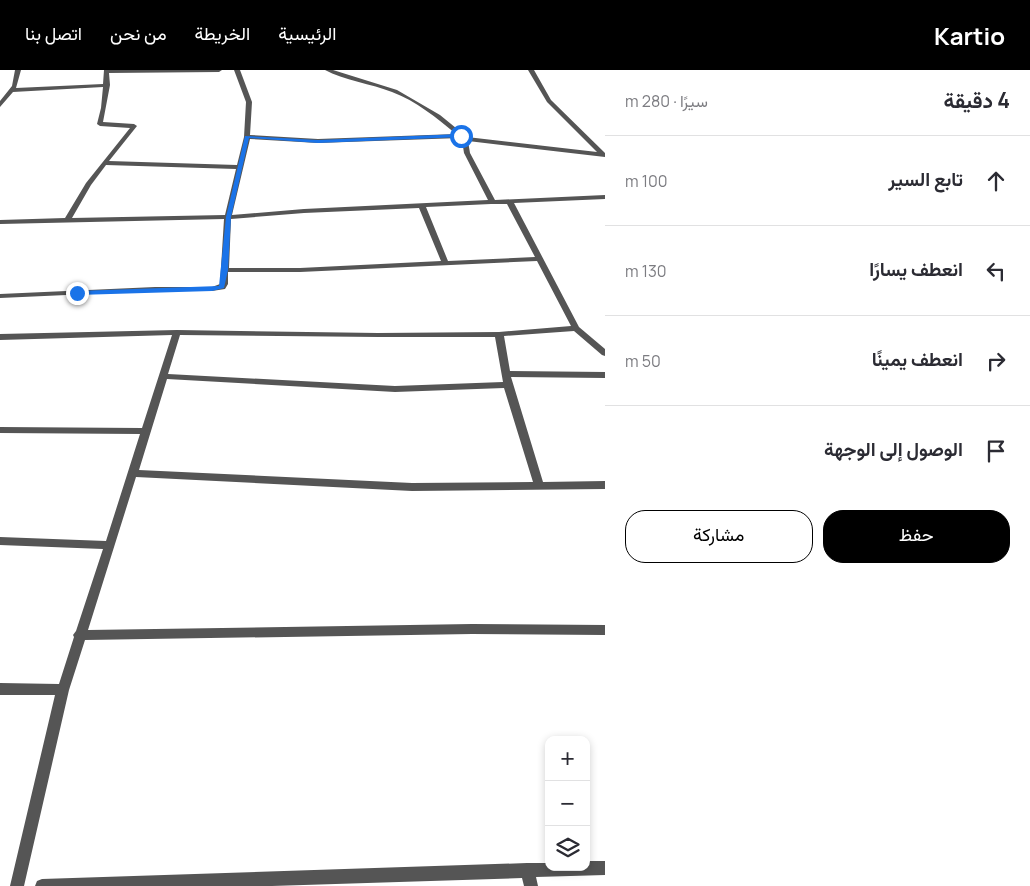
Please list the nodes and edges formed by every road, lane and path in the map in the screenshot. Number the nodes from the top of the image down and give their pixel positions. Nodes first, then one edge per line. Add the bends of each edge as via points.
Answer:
1 (18, 70) edge
2 (107, 70) edge
3 (219, 70) edge
4 (237, 70) edge
5 (328, 70) edge
6 (531, 70) edge
7 (107, 85) junction
8 (13, 90) junction
9 (0, 105) edge
10 (247, 137) junction
11 (463, 137) junction
12 (604, 155) edge
13 (106, 163) junction
14 (240, 167) junction
15 (605, 197) edge
16 (510, 202) junction
17 (493, 203) junction
18 (422, 206) junction
19 (228, 217) junction
20 (67, 221) junction
21 (0, 222) edge
22 (539, 259) junction
23 (445, 262) junction
24 (225, 270) junction
25 (0, 296) edge
26 (576, 328) junction
27 (177, 332) junction
28 (499, 334) junction
29 (0, 337) edge
30 (604, 349) edge
31 (506, 374) junction
32 (605, 375) edge
33 (163, 376) junction
34 (508, 385) junction
35 (0, 430) edge
36 (145, 431) junction
37 (132, 473) junction
38 (539, 485) junction
39 (605, 485) edge
40 (0, 541) edge
41 (110, 545) junction
42 (605, 630) edge
43 (79, 635) junction
44 (0, 689) edge
45 (62, 690) junction
46 (605, 868) edge
47 (527, 870) junction
48 (18, 886) edge
49 (42, 886) edge
50 (531, 886) edge

1 - 8 street
2 - 3 street
2 - 7 street
4 - 10 street via 249,102
5 - 11 street via 395,91 418,103
6 - 12 street via 549,102
7 - 8 street
7 - 13 street via 100,124 134,126
8 - 9 street
10 - 11 street via 318,142
10 - 14 street
11 - 12 street
11 - 17 street via 467,153
13 - 14 street
13 - 20 street via 88,184
14 - 19 street
15 - 16 street
16 - 17 street
16 - 22 street
17 - 18 street
18 - 19 street via 304,210
18 - 23 street
19 - 20 street
19 - 24 street
20 - 21 street
22 - 23 street
22 - 26 street
23 - 24 street via 300,270
24 - 25 street via 222,287 212,289
26 - 28 street
26 - 30 street
27 - 28 street
27 - 29 street
27 - 33 street
28 - 31 street
31 - 32 street
31 - 34 street
33 - 34 street via 394,389
33 - 36 street
34 - 38 street
35 - 36 street
36 - 37 street
37 - 38 street via 412,487
37 - 41 street
38 - 39 street
40 - 41 street
41 - 43 street
42 - 43 street
43 - 45 street
44 - 45 street
45 - 48 street
46 - 47 street
47 - 49 street
47 - 50 street

